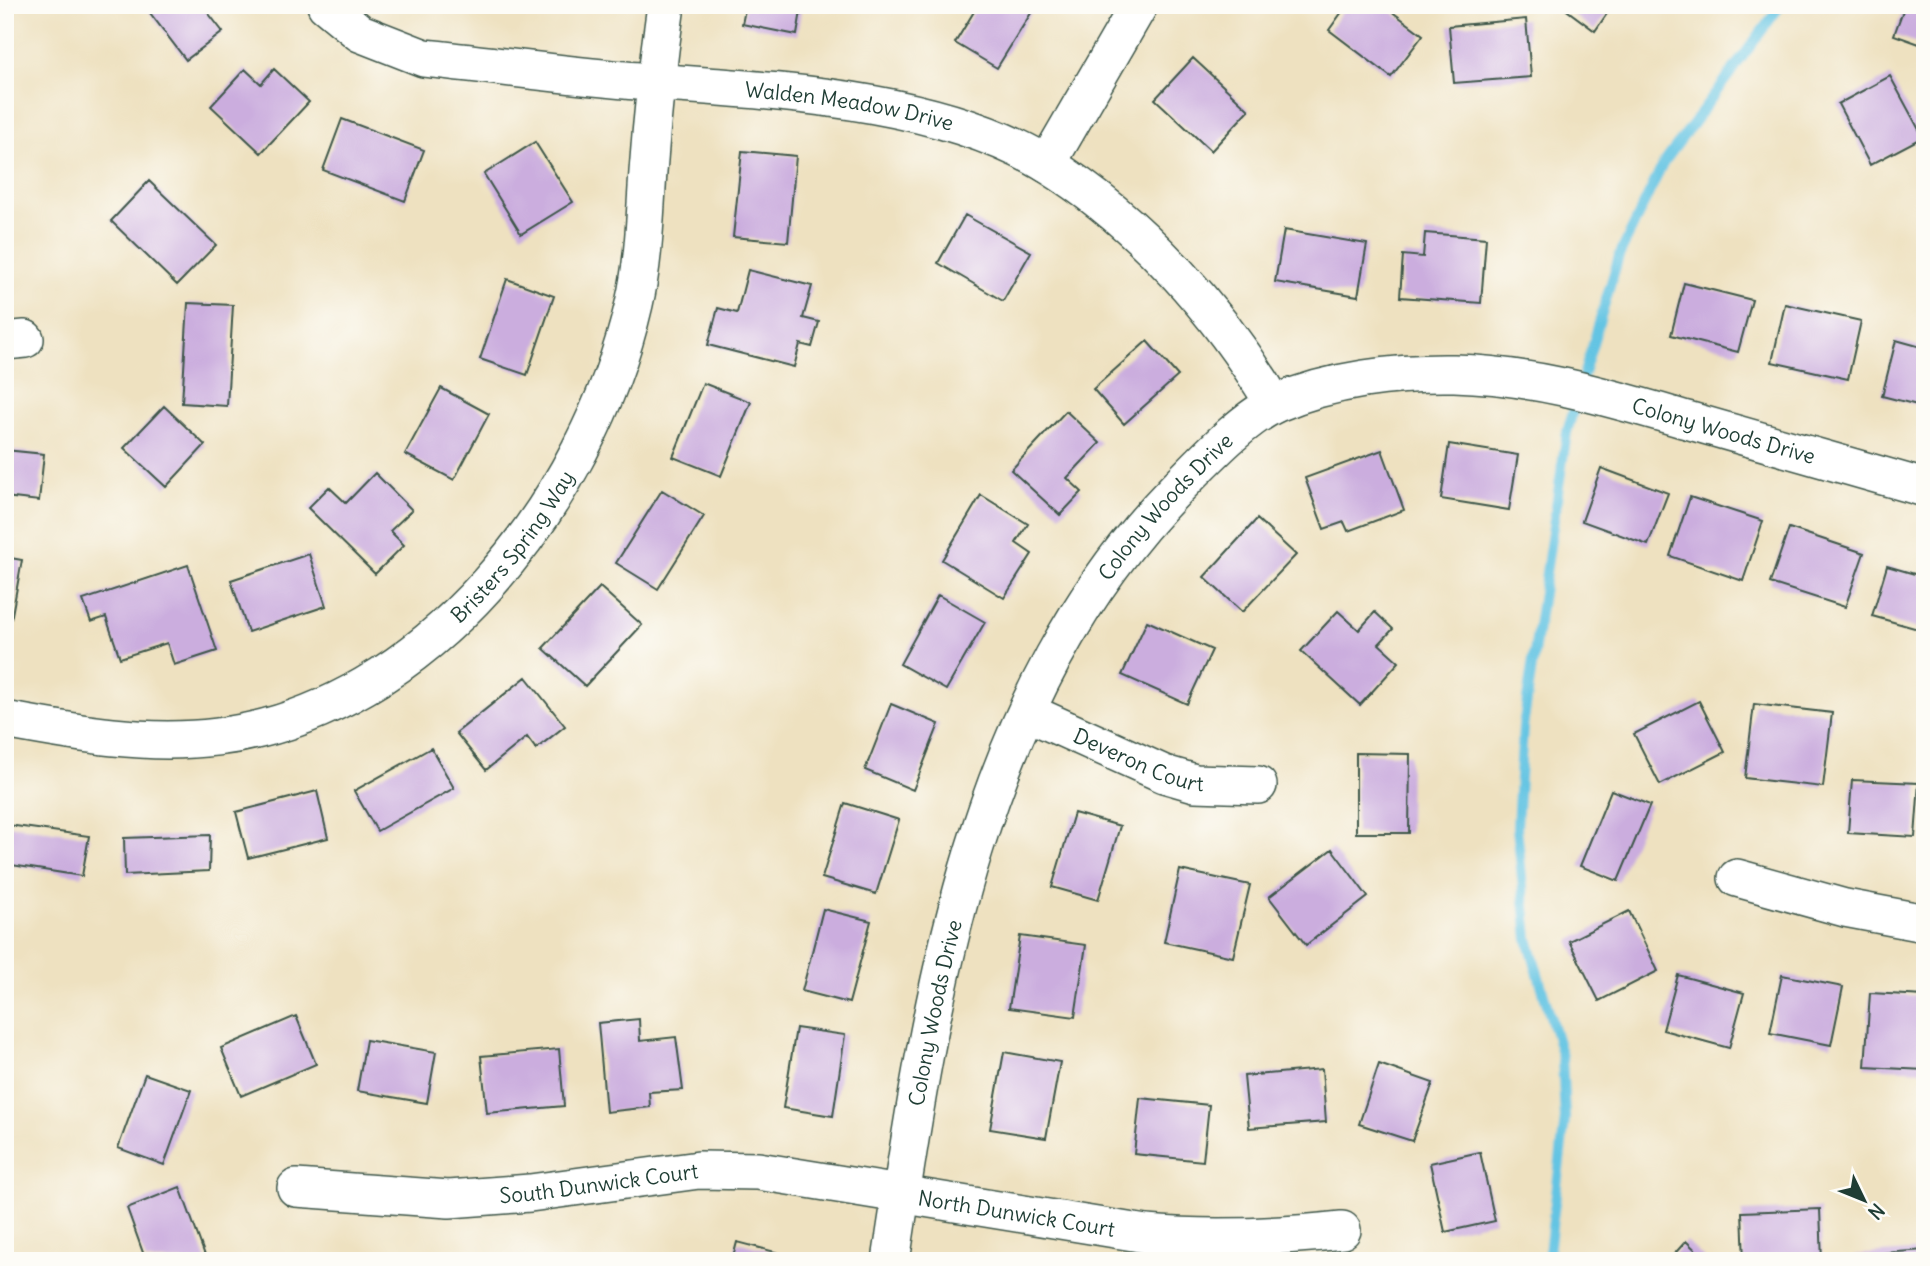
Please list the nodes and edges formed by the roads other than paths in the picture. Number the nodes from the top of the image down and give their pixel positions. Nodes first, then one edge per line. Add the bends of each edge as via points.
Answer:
1 (326, 5) edge
2 (666, 5) edge
3 (1139, 5) edge
4 (655, 80) junction
5 (1047, 164) junction
6 (1274, 404) junction
7 (1925, 488) edge
8 (1027, 712) junction
9 (5, 720) edge
10 (1258, 785) dead end
11 (1737, 878) dead end
12 (1925, 923) edge
13 (296, 1188) dead end
14 (901, 1193) junction
15 (1342, 1230) dead end
16 (891, 1261) edge

1 - 4 street, Walden Meadow Drive via 360,33 424,58
2 - 4 street, Bristers Spring Way
3 - 5 street
4 - 5 street, Walden Meadow Drive via 913,113 958,125
4 - 9 street, Bristers Spring Way via 635,301 604,394 568,472 530,533 439,633 346,696 260,728 220,737 116,738
5 - 6 street, Walden Meadow Drive via 1131,230 1172,270 1240,347
6 - 7 street, Colony Woods Drive via 1336,384 1381,377 1455,373 1503,377 1603,395
6 - 8 street, Colony Woods Drive via 1196,469 1122,551 1066,634
8 - 10 street, Deveron Court via 1164,774 1195,783
8 - 14 street, Colony Woods Drive via 990,797 961,886 931,1012
11 - 12 street via 1845,908
13 - 14 street, South Dunwick Court via 449,1199 699,1170 758,1171
14 - 15 street, North Dunwick Court via 1089,1226 1186,1237 1273,1237
14 - 16 street, Colony Woods Drive

